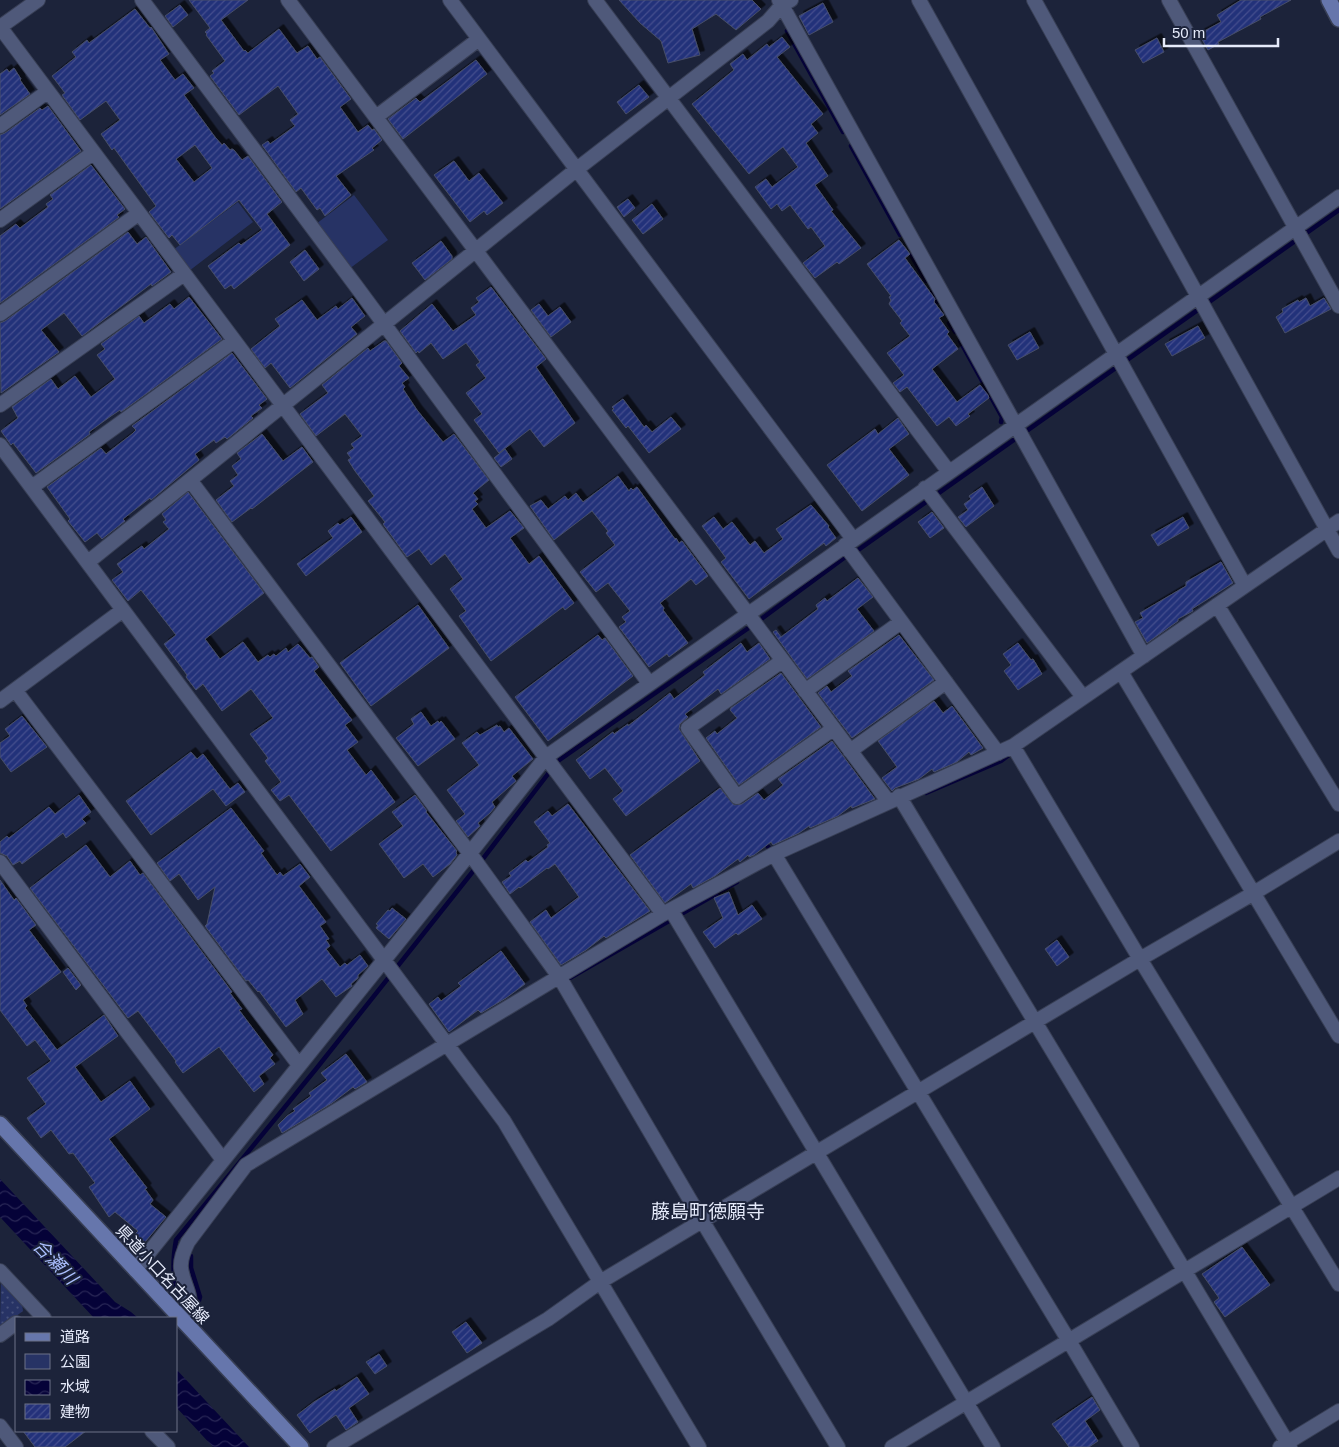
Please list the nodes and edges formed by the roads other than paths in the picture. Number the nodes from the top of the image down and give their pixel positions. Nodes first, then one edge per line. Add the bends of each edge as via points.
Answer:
1 (38, 0) edge
2 (142, 0) edge
3 (288, 0) edge
4 (450, 0) edge
5 (595, 0) edge
6 (919, 0) edge
7 (1034, 0) edge
8 (1169, 0) edge
9 (1329, 0) edge
10 (784, 2) edge
11 (1339, 19) edge
12 (0, 27) edge
13 (479, 39) junction
14 (47, 92) junction
15 (669, 97) junction
16 (376, 117) junction
17 (0, 126) edge
18 (93, 153) junction
19 (577, 169) junction
20 (1339, 197) edge
21 (138, 214) junction
22 (0, 220) edge
23 (1299, 234) junction
24 (475, 250) junction
25 (184, 274) junction
26 (1202, 302) junction
27 (1339, 306) edge
28 (0, 314) edge
29 (384, 323) junction
30 (234, 341) junction
31 (1120, 360) junction
32 (0, 405) edge
33 (283, 405) junction
34 (1019, 431) junction
35 (0, 445) edge
36 (949, 472) junction
37 (190, 480) junction
38 (32, 487) junction
39 (930, 494) junction
40 (1333, 525) edge
41 (850, 548) junction
42 (1339, 550) edge
43 (88, 562) junction
44 (1246, 586) junction
45 (1218, 605) junction
46 (123, 610) junction
47 (752, 620) junction
48 (901, 622) junction
49 (1144, 656) junction
50 (782, 661) junction
51 (1121, 672) junction
52 (946, 682) junction
53 (649, 683) junction
54 (15, 690) junction
55 (805, 691) junction
56 (1083, 697) junction
57 (0, 701) edge
58 (833, 729) junction
59 (1013, 746) junction
60 (850, 751) junction
61 (998, 753) junction
62 (551, 764) junction
63 (894, 799) junction
64 (1339, 804) edge
65 (1339, 841) edge
66 (774, 854) junction
67 (475, 860) junction
68 (0, 862) edge
69 (1254, 893) junction
70 (667, 912) junction
71 (1140, 959) junction
72 (389, 967) junction
73 (560, 978) junction
74 (1035, 1023) junction
75 (1339, 1036) edge
76 (447, 1045) junction
77 (300, 1065) junction
78 (918, 1093) junction
79 (0, 1124) edge
80 (816, 1154) junction
81 (224, 1160) junction
82 (1339, 1178) edge
83 (1292, 1207) junction
84 (703, 1222) junction
85 (135, 1270) junction
86 (1186, 1270) junction
87 (0, 1271) edge
88 (600, 1282) junction
89 (1339, 1284) edge
90 (40, 1314) edge
91 (26, 1317) edge
92 (181, 1319) junction
93 (15, 1324) edge
94 (0, 1335) edge
95 (1069, 1341) junction
96 (966, 1403) junction
97 (1339, 1411) edge
98 (0, 1426) edge
99 (153, 1432) edge
100 (1285, 1445) edge
101 (16, 1447) edge
102 (168, 1447) edge
103 (301, 1447) edge
104 (334, 1447) edge
105 (699, 1447) edge
106 (838, 1447) edge
107 (892, 1447) edge
108 (993, 1447) edge
109 (1132, 1447) edge

1 - 12 street
2 - 29 street
3 - 16 street
4 - 13 street
5 - 15 street
6 - 31 street
7 - 26 street
8 - 23 street
9 - 11 main road
10 - 15 street via 768,21
10 - 34 street
12 - 14 street
13 - 16 street
13 - 19 street
14 - 17 street
14 - 18 street
15 - 19 street
15 - 36 street
16 - 24 street
18 - 21 street
18 - 22 street
19 - 24 street
19 - 41 street
20 - 23 street
21 - 25 street
21 - 28 street
23 - 26 street
23 - 27 street
24 - 29 street
24 - 47 street
25 - 30 street
25 - 32 street
26 - 31 street
26 - 40 street
29 - 33 street
29 - 53 street
30 - 33 street
30 - 38 street
31 - 34 street
31 - 44 street
33 - 37 street
33 - 62 street
34 - 36 street
34 - 49 street
35 - 38 street
36 - 39 street
37 - 43 street
37 - 67 street
38 - 43 street
39 - 41 street
39 - 56 street
40 - 42 street
40 - 44 street
41 - 47 street
41 - 48 street
43 - 46 street
44 - 45 street
45 - 49 street
45 - 64 street
46 - 54 street
46 - 72 street
47 - 50 street
47 - 53 street
48 - 52 street
48 - 55 street
49 - 51 street
50 - 55 street
50 - 58 street via 688,728 737,797
51 - 56 street
51 - 69 street
52 - 60 street
52 - 61 street
53 - 62 street
54 - 57 street
54 - 77 street
55 - 58 street
56 - 59 street
58 - 60 street
59 - 61 street
59 - 71 street
60 - 63 street
61 - 63 street
62 - 67 street
62 - 70 street
63 - 66 street
63 - 74 street
65 - 69 street
66 - 70 street
66 - 78 street
67 - 72 street
67 - 73 street
68 - 81 street
69 - 71 street
69 - 75 street
70 - 73 street
70 - 80 street
71 - 74 street
71 - 83 street
72 - 76 street
72 - 77 street
73 - 76 street
73 - 84 street
74 - 78 street
74 - 86 street
76 - 88 street via 504,1120
76 - 92 street via 246,1165 188,1242 181,1267 190,1298 189,1308
77 - 81 street
78 - 80 street
78 - 95 street
79 - 85 main road, 県道小口名古屋線
80 - 84 street
80 - 96 street
81 - 85 street
82 - 83 street
83 - 86 street
83 - 89 street
84 - 88 street
84 - 106 street
85 - 92 main road, 県道小口名古屋線
86 - 95 street
86 - 100 street
87 - 90 street
88 - 104 street via 548,1319
88 - 105 street
90 - 91 street
92 - 103 main road, 県道小口名古屋線
93 - 94 street
95 - 96 street
95 - 109 street
96 - 107 street
96 - 108 street
97 - 100 street
98 - 101 street
99 - 102 street

